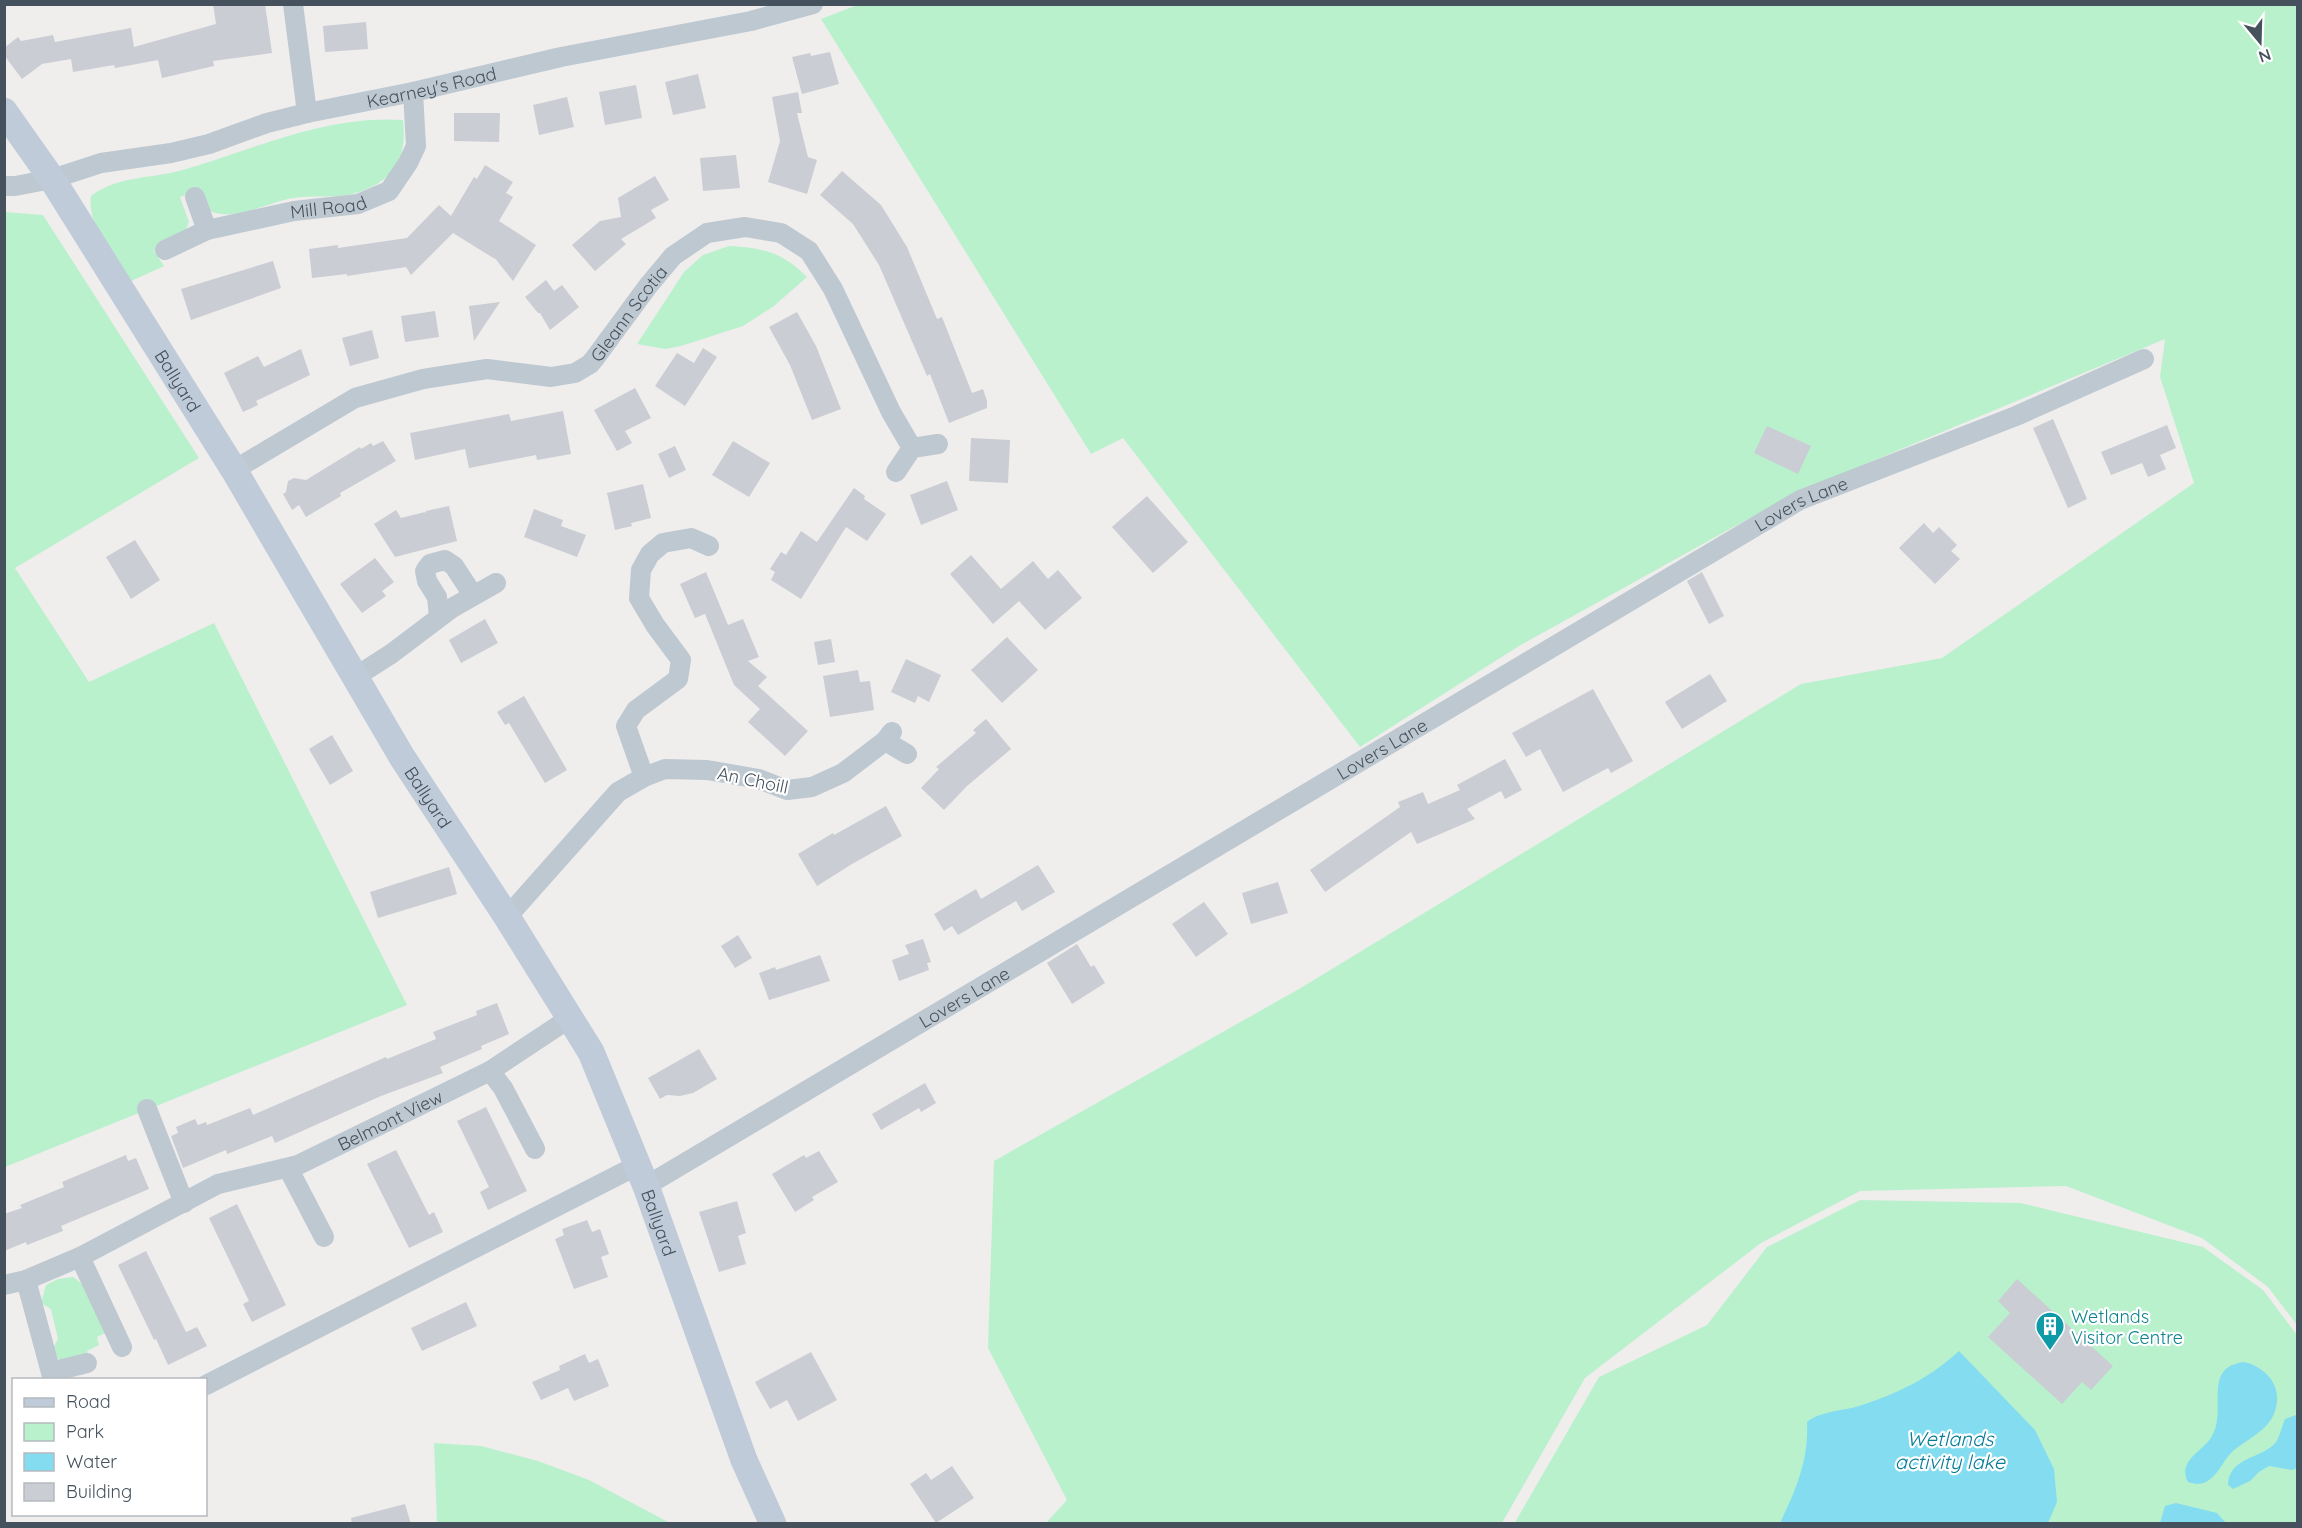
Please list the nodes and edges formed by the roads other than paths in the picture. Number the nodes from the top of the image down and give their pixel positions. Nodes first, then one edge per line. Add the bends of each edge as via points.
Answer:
1 (293, 4) edge
2 (813, 4) edge
3 (413, 92) junction
4 (4, 111) edge
5 (307, 113) junction
6 (52, 179) junction
7 (4, 186) edge
8 (195, 197) dead end
9 (207, 230) junction
10 (165, 250) dead end
11 (2144, 359) dead end
12 (938, 444) dead end
13 (912, 448) junction
14 (234, 470) junction
15 (896, 472) dead end
16 (709, 546) dead end
17 (496, 583) dead end
18 (473, 595) junction
19 (439, 617) junction
20 (355, 677) junction
21 (907, 754) dead end
22 (644, 777) junction
23 (507, 917) junction
24 (570, 1018) junction
25 (490, 1071) junction
26 (147, 1109) dead end
27 (535, 1149) dead end
28 (288, 1168) junction
29 (642, 1175) junction
30 (184, 1203) junction
31 (324, 1237) dead end
32 (80, 1257) junction
33 (26, 1280) junction
34 (4, 1285) edge
35 (122, 1347) dead end
36 (87, 1363) dead end
37 (52, 1376) edge
38 (207, 1385) edge
39 (773, 1524) edge

1 - 5 street
2 - 3 street, Kearney's Road via 751,21 561,57
3 - 5 street, Kearney's Road
3 - 9 street, Mill Road via 416,146 389,191 358,204 294,210
4 - 6 street, Ballyard
5 - 6 street, Kearney's Road via 209,144 101,163
6 - 7 street, Kearney's Road
6 - 14 street, Ballyard
8 - 9 street
9 - 10 street, Mill Road
11 - 29 street, Lovers Lane via 2016,416 1800,500
12 - 13 street
13 - 14 street, Gleann Scotia via 833,289 809,250 781,233 745,227 707,233 673,256 590,364 575,373 551,377 487,369 423,379 355,398
13 - 15 street
14 - 20 street, Ballyard
16 - 22 street via 691,538 663,543 640,570 639,598 681,660 678,678 636,710 626,726
17 - 18 street
18 - 19 street
18 - 19 street via 446,560 430,564 425,576 437,597
19 - 20 street
20 - 23 street, Ballyard via 402,757
21 - 22 street, An Choill via 889,736 843,773 812,787 787,790 759,779 707,770 665,770
22 - 23 street, An Choill via 618,792
23 - 24 street, Ballyard
24 - 25 street, Belmont View
24 - 29 street, Ballyard via 591,1052
25 - 27 street
25 - 28 street, Belmont View
26 - 30 street
28 - 30 street, Belmont View via 218,1184
28 - 31 street
29 - 38 street, Lovers Lane
29 - 39 street, Ballyard via 744,1460
30 - 32 street, Belmont View
32 - 33 street, Belmont View
32 - 35 street
33 - 34 street, Belmont View
33 - 37 street
36 - 37 street

